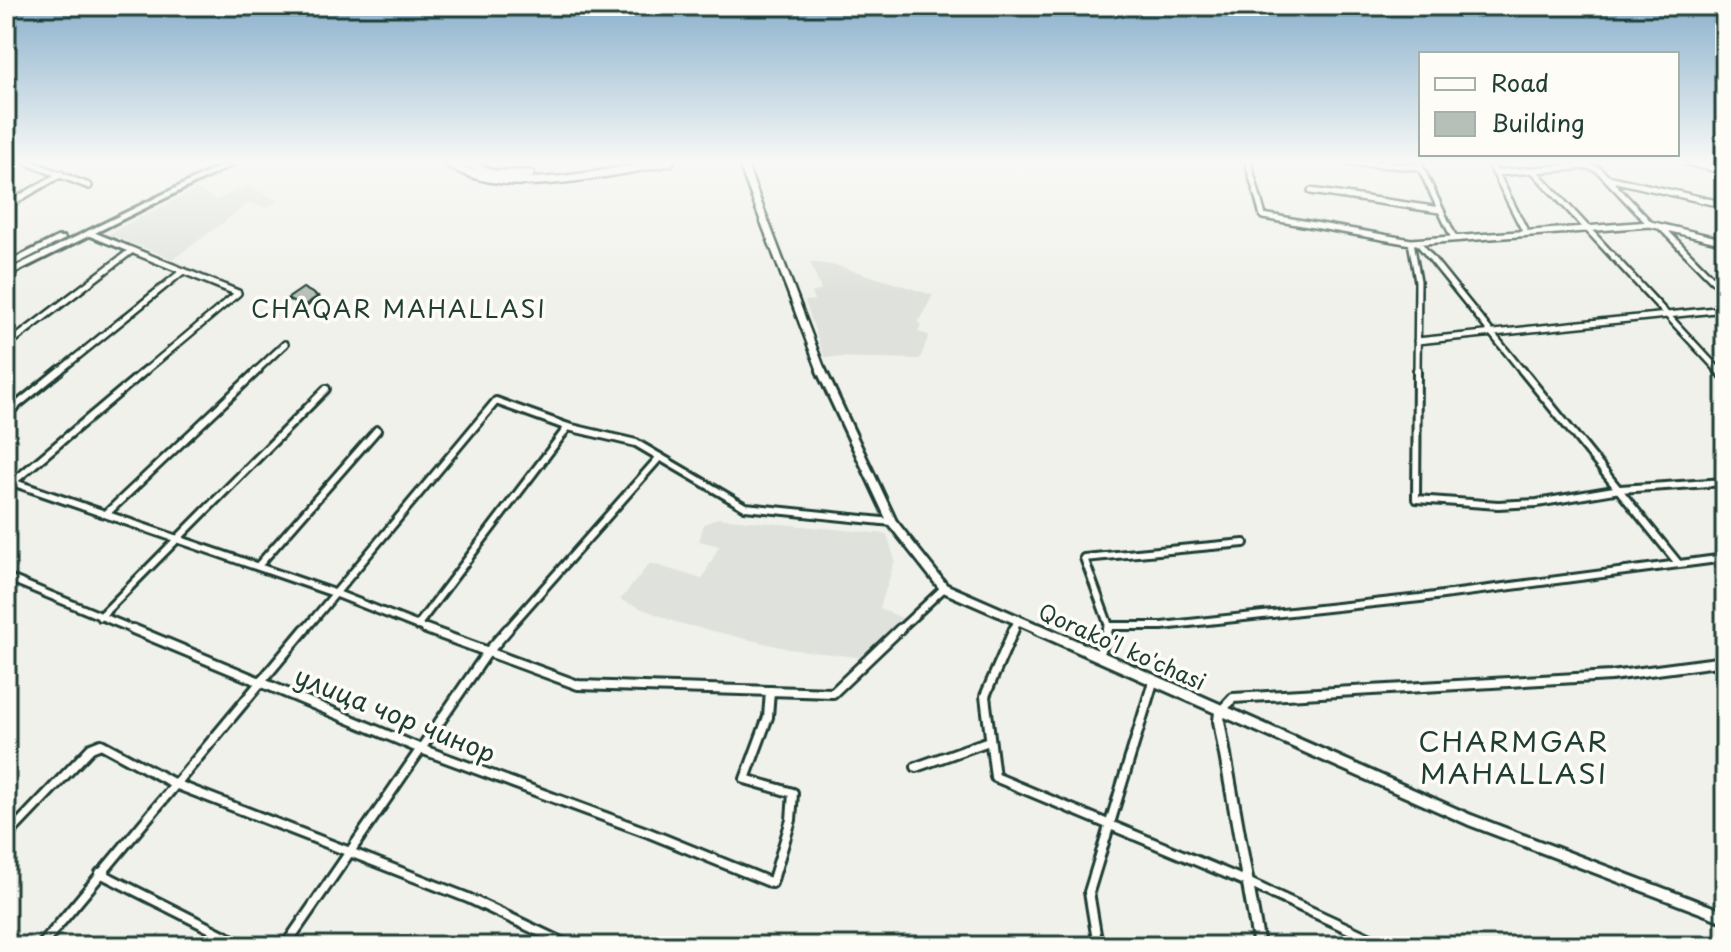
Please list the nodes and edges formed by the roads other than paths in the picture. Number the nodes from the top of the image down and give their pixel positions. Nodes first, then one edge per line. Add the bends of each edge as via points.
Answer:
1 (130, 206) edge
2 (143, 206) edge
3 (759, 206) edge
4 (1260, 206) edge
5 (1416, 206) edge
6 (1438, 206) edge
7 (1512, 206) edge
8 (1568, 206) edge
9 (1634, 206) edge
10 (1440, 210) junction
11 (1650, 224) junction
12 (1661, 227) junction
13 (1589, 229) junction
14 (89, 233) junction
15 (1526, 233) junction
16 (1454, 238) junction
17 (1414, 242) junction
18 (1725, 242) edge
19 (131, 251) junction
20 (6, 266) edge
21 (183, 271) junction
22 (6, 274) edge
23 (1715, 283) junction
24 (1725, 285) edge
25 (1725, 292) edge
26 (1725, 309) edge
27 (1668, 315) junction
28 (1491, 332) junction
29 (1417, 341) junction
30 (285, 344) dead end
31 (6, 346) edge
32 (1725, 378) edge
33 (326, 389) dead end
34 (6, 414) edge
35 (568, 427) junction
36 (377, 430) dead end
37 (659, 458) junction
38 (10, 481) edge
39 (1725, 482) edge
40 (1620, 489) junction
41 (107, 513) junction
42 (892, 522) junction
43 (180, 540) junction
44 (1244, 543) dead end
45 (1725, 558) edge
46 (1678, 563) junction
47 (258, 566) junction
48 (6, 577) edge
49 (944, 588) junction
50 (337, 594) junction
51 (100, 617) junction
52 (1017, 622) junction
53 (417, 626) junction
54 (1109, 626) junction
55 (487, 653) junction
56 (1098, 658) junction
57 (1725, 661) edge
58 (1153, 682) junction
59 (262, 683) junction
60 (770, 691) junction
61 (1220, 712) junction
62 (989, 741) junction
63 (421, 749) junction
64 (916, 767) dead end
65 (175, 784) junction
66 (1109, 823) junction
67 (6, 837) edge
68 (351, 851) junction
69 (100, 873) junction
70 (1247, 882) junction
71 (1725, 917) edge
72 (41, 946) edge
73 (245, 946) edge
74 (285, 946) edge
75 (570, 946) edge
76 (1098, 946) edge
77 (1259, 946) edge
78 (1386, 946) edge

1 - 20 main road
2 - 14 main road
3 - 42 street, Qorako'l ko'chasi via 811,346
4 - 17 street via 1263,216
5 - 10 street
6 - 10 street
7 - 15 street
8 - 13 street
9 - 11 street
10 - 16 street
11 - 12 street
11 - 13 street
12 - 18 street
12 - 23 street
13 - 15 street
13 - 27 street
14 - 19 street
14 - 22 main road
15 - 16 street
16 - 17 street
17 - 28 street
17 - 29 street
19 - 21 street
19 - 31 street
21 - 34 street
21 - 38 street via 238,293
23 - 24 street
23 - 25 street
26 - 27 street
27 - 28 street
27 - 32 street
28 - 29 street
28 - 40 street
29 - 40 street via 1416,499 1511,505
30 - 41 street
33 - 43 street
35 - 37 street via 636,443
35 - 50 street via 496,401
35 - 53 street
36 - 47 street
37 - 42 street via 745,507
37 - 55 street
38 - 41 street
39 - 40 street
40 - 46 street
41 - 43 street
42 - 49 street, Qorako'l ko'chasi
43 - 47 street
43 - 51 street
44 - 54 street via 1084,558
45 - 46 street
46 - 54 street via 1344,606 1162,626
47 - 50 street
48 - 51 street, улица чор чинор
49 - 52 street, Qorako'l ko'chasi
49 - 60 street via 833,693
50 - 53 street
50 - 59 street
51 - 59 street, улица чор чинор
52 - 56 street, Qorako'l ko'chasi
52 - 62 street via 985,696
53 - 55 street
54 - 56 street
55 - 60 street via 578,685
55 - 63 street
56 - 58 street, Qorako'l ko'chasi
57 - 61 street via 1611,676 1233,698
58 - 61 street, Qorako'l ko'chasi
58 - 66 street
59 - 63 street, улица чор чинор
59 - 65 street
60 - 63 street, улица чор чинор via 768,717 745,779 793,793 791,820 772,883
61 - 70 street
61 - 71 street, Qorako'l ko'chasi via 1470,820
62 - 64 street
62 - 66 street via 995,777
63 - 68 street
65 - 67 street via 101,744 91,748
65 - 68 street
65 - 69 street
66 - 70 street
66 - 76 street via 1089,892
68 - 74 street
68 - 75 street
69 - 72 street
69 - 73 street
70 - 77 street
70 - 78 street

